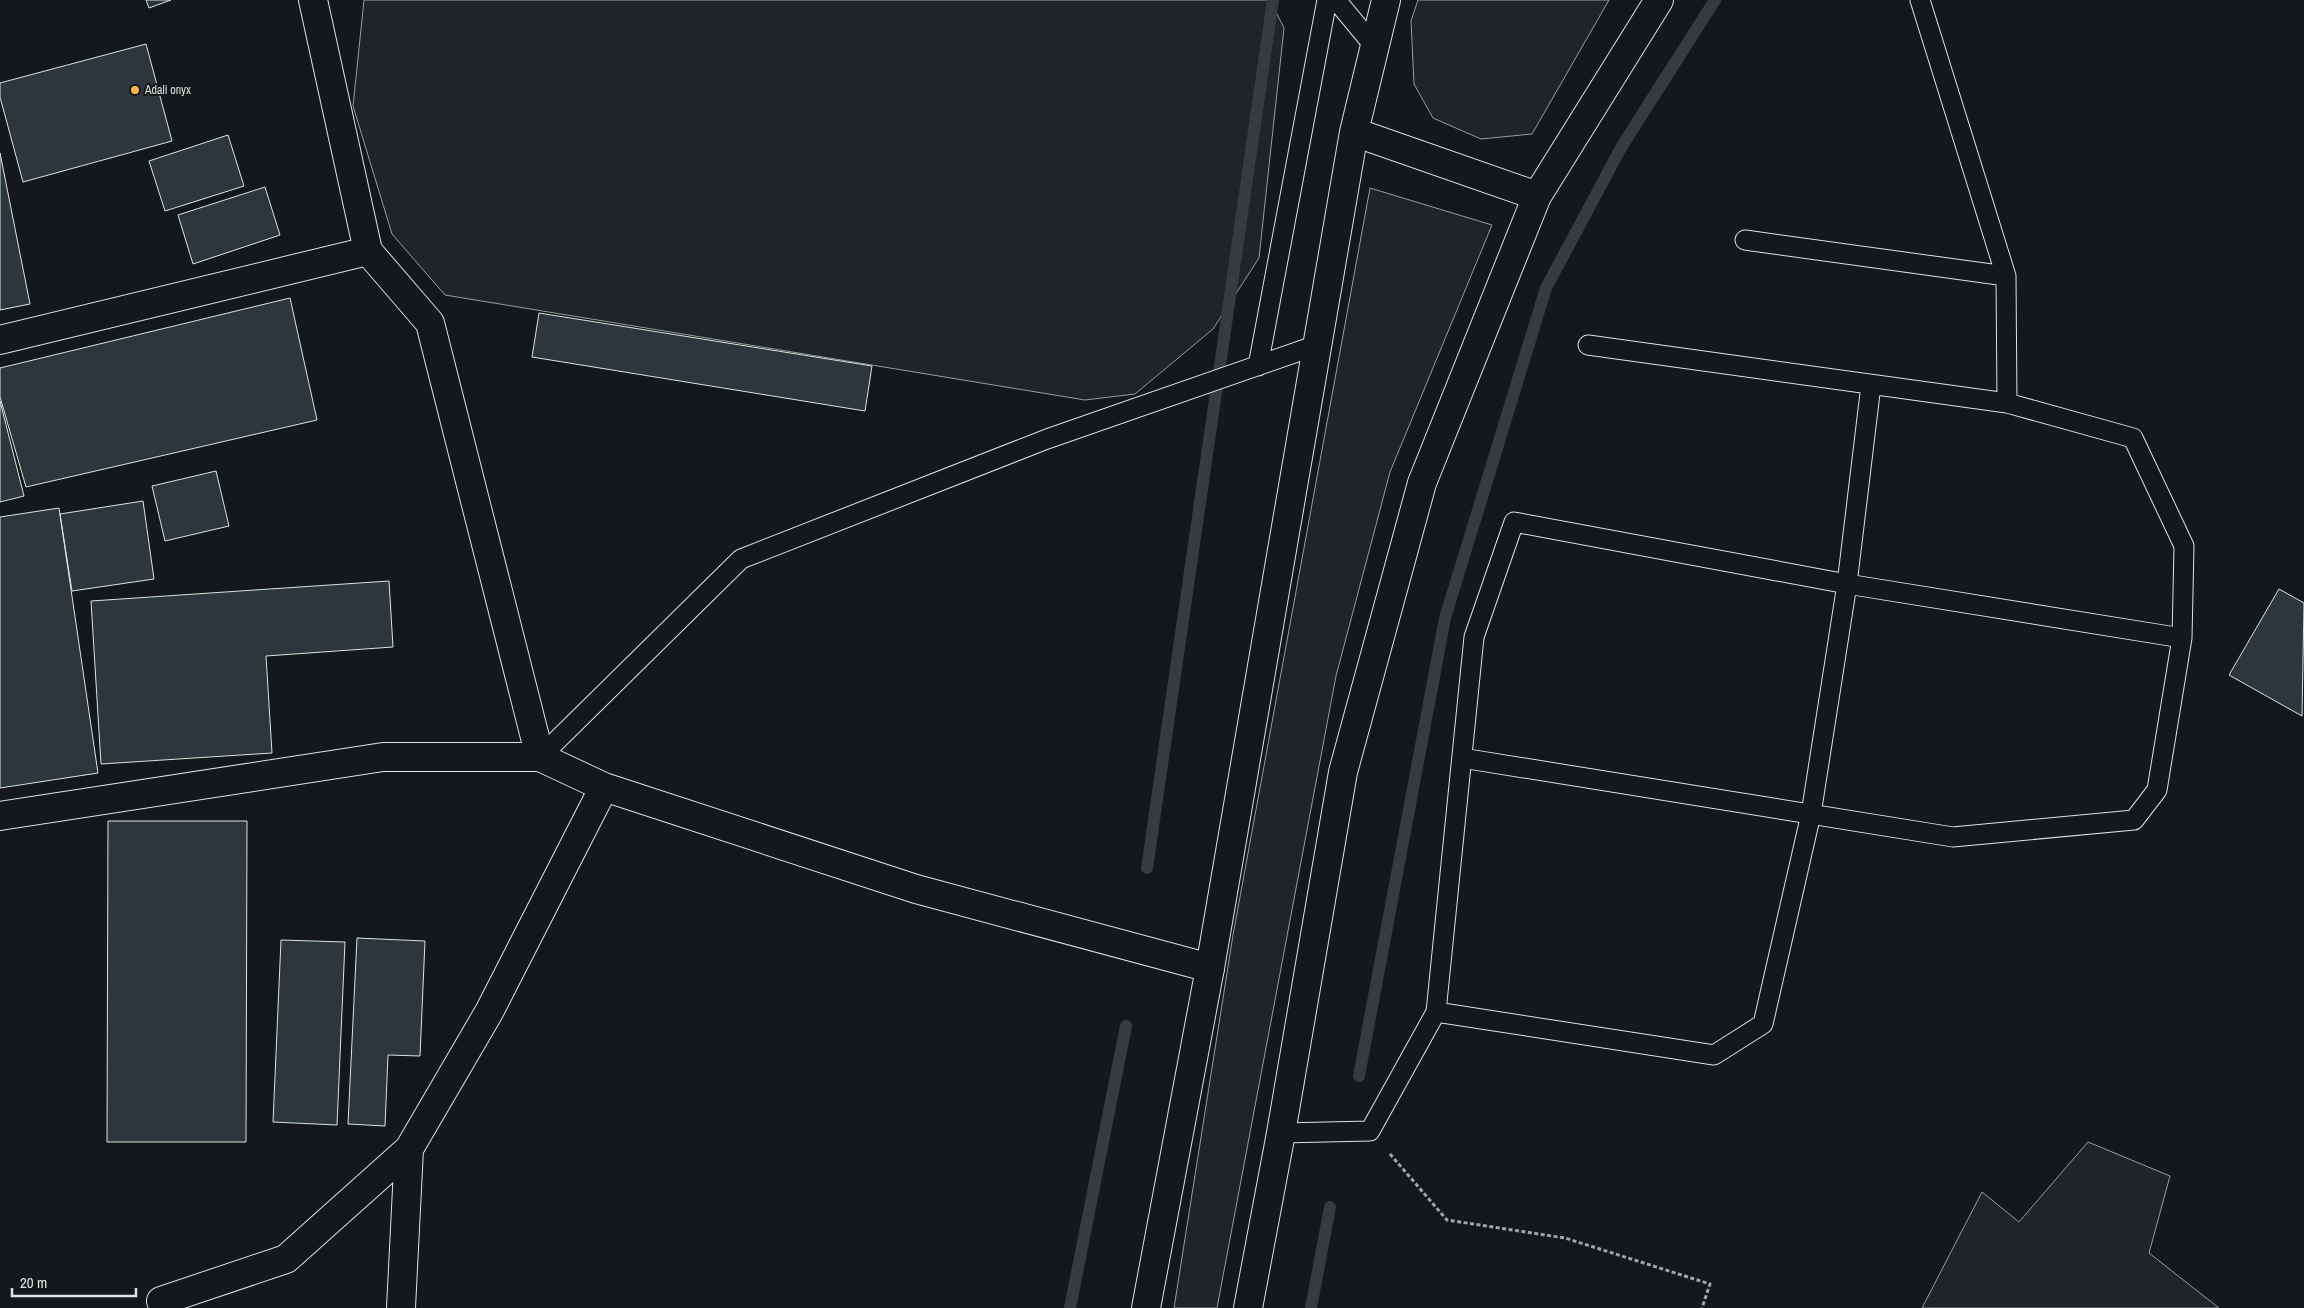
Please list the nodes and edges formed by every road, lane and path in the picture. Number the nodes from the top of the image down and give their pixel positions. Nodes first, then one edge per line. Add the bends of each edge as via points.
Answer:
1 (313, 0) edge
2 (1327, 0) edge
3 (1336, 0) edge
4 (1386, 0) edge
5 (1659, 0) edge
6 (1920, 0) edge
7 (1375, 47) junction
8 (1354, 132) junction
9 (1538, 196) junction
10 (1745, 240) dead end
11 (368, 251) junction
12 (2006, 276) junction
13 (0, 340) edge
14 (1317, 346) junction
15 (1588, 346) dead end
16 (1258, 366) junction
17 (1871, 384) junction
18 (2007, 403) junction
19 (1848, 584) junction
20 (2182, 638) junction
21 (540, 757) junction
22 (1462, 758) junction
23 (604, 787) junction
24 (1811, 814) junction
25 (0, 816) edge
26 (1210, 968) junction
27 (1436, 1012) junction
28 (1370, 1131) junction
29 (1281, 1133) junction
30 (409, 1149) junction
31 (161, 1301) dead end
32 (401, 1308) edge
33 (1146, 1308) edge
34 (1248, 1308) edge
35 (1702, 1308) edge

1 - 11 main road
2 - 16 lane
3 - 7 lane
4 - 7 main road
5 - 9 main road
6 - 12 lane
7 - 8 main road
8 - 9 main road
8 - 14 main road
9 - 29 main road via 1422,483 1344,772
10 - 12 lane
11 - 13 main road
11 - 21 main road via 430,323
12 - 18 lane
14 - 16 lane
14 - 26 main road
15 - 17 lane
16 - 21 lane via 1047,439 741,559
17 - 18 lane
17 - 19 lane
18 - 20 lane via 2133,438 2184,546
19 - 20 lane
19 - 22 lane via 1514,522 1474,637
19 - 24 lane
20 - 24 lane via 2157,790 2134,820 1953,837
21 - 23 main road
21 - 25 main road via 383,757
22 - 24 lane
22 - 27 lane
23 - 26 main road via 916,889
23 - 30 main road via 489,1012
24 - 27 lane via 1763,1024 1714,1055
26 - 33 main road
27 - 28 lane
28 - 29 lane
28 - 35 path via 1446,1220 1565,1238 1710,1284
29 - 34 main road
30 - 31 main road via 286,1259
30 - 32 main road

